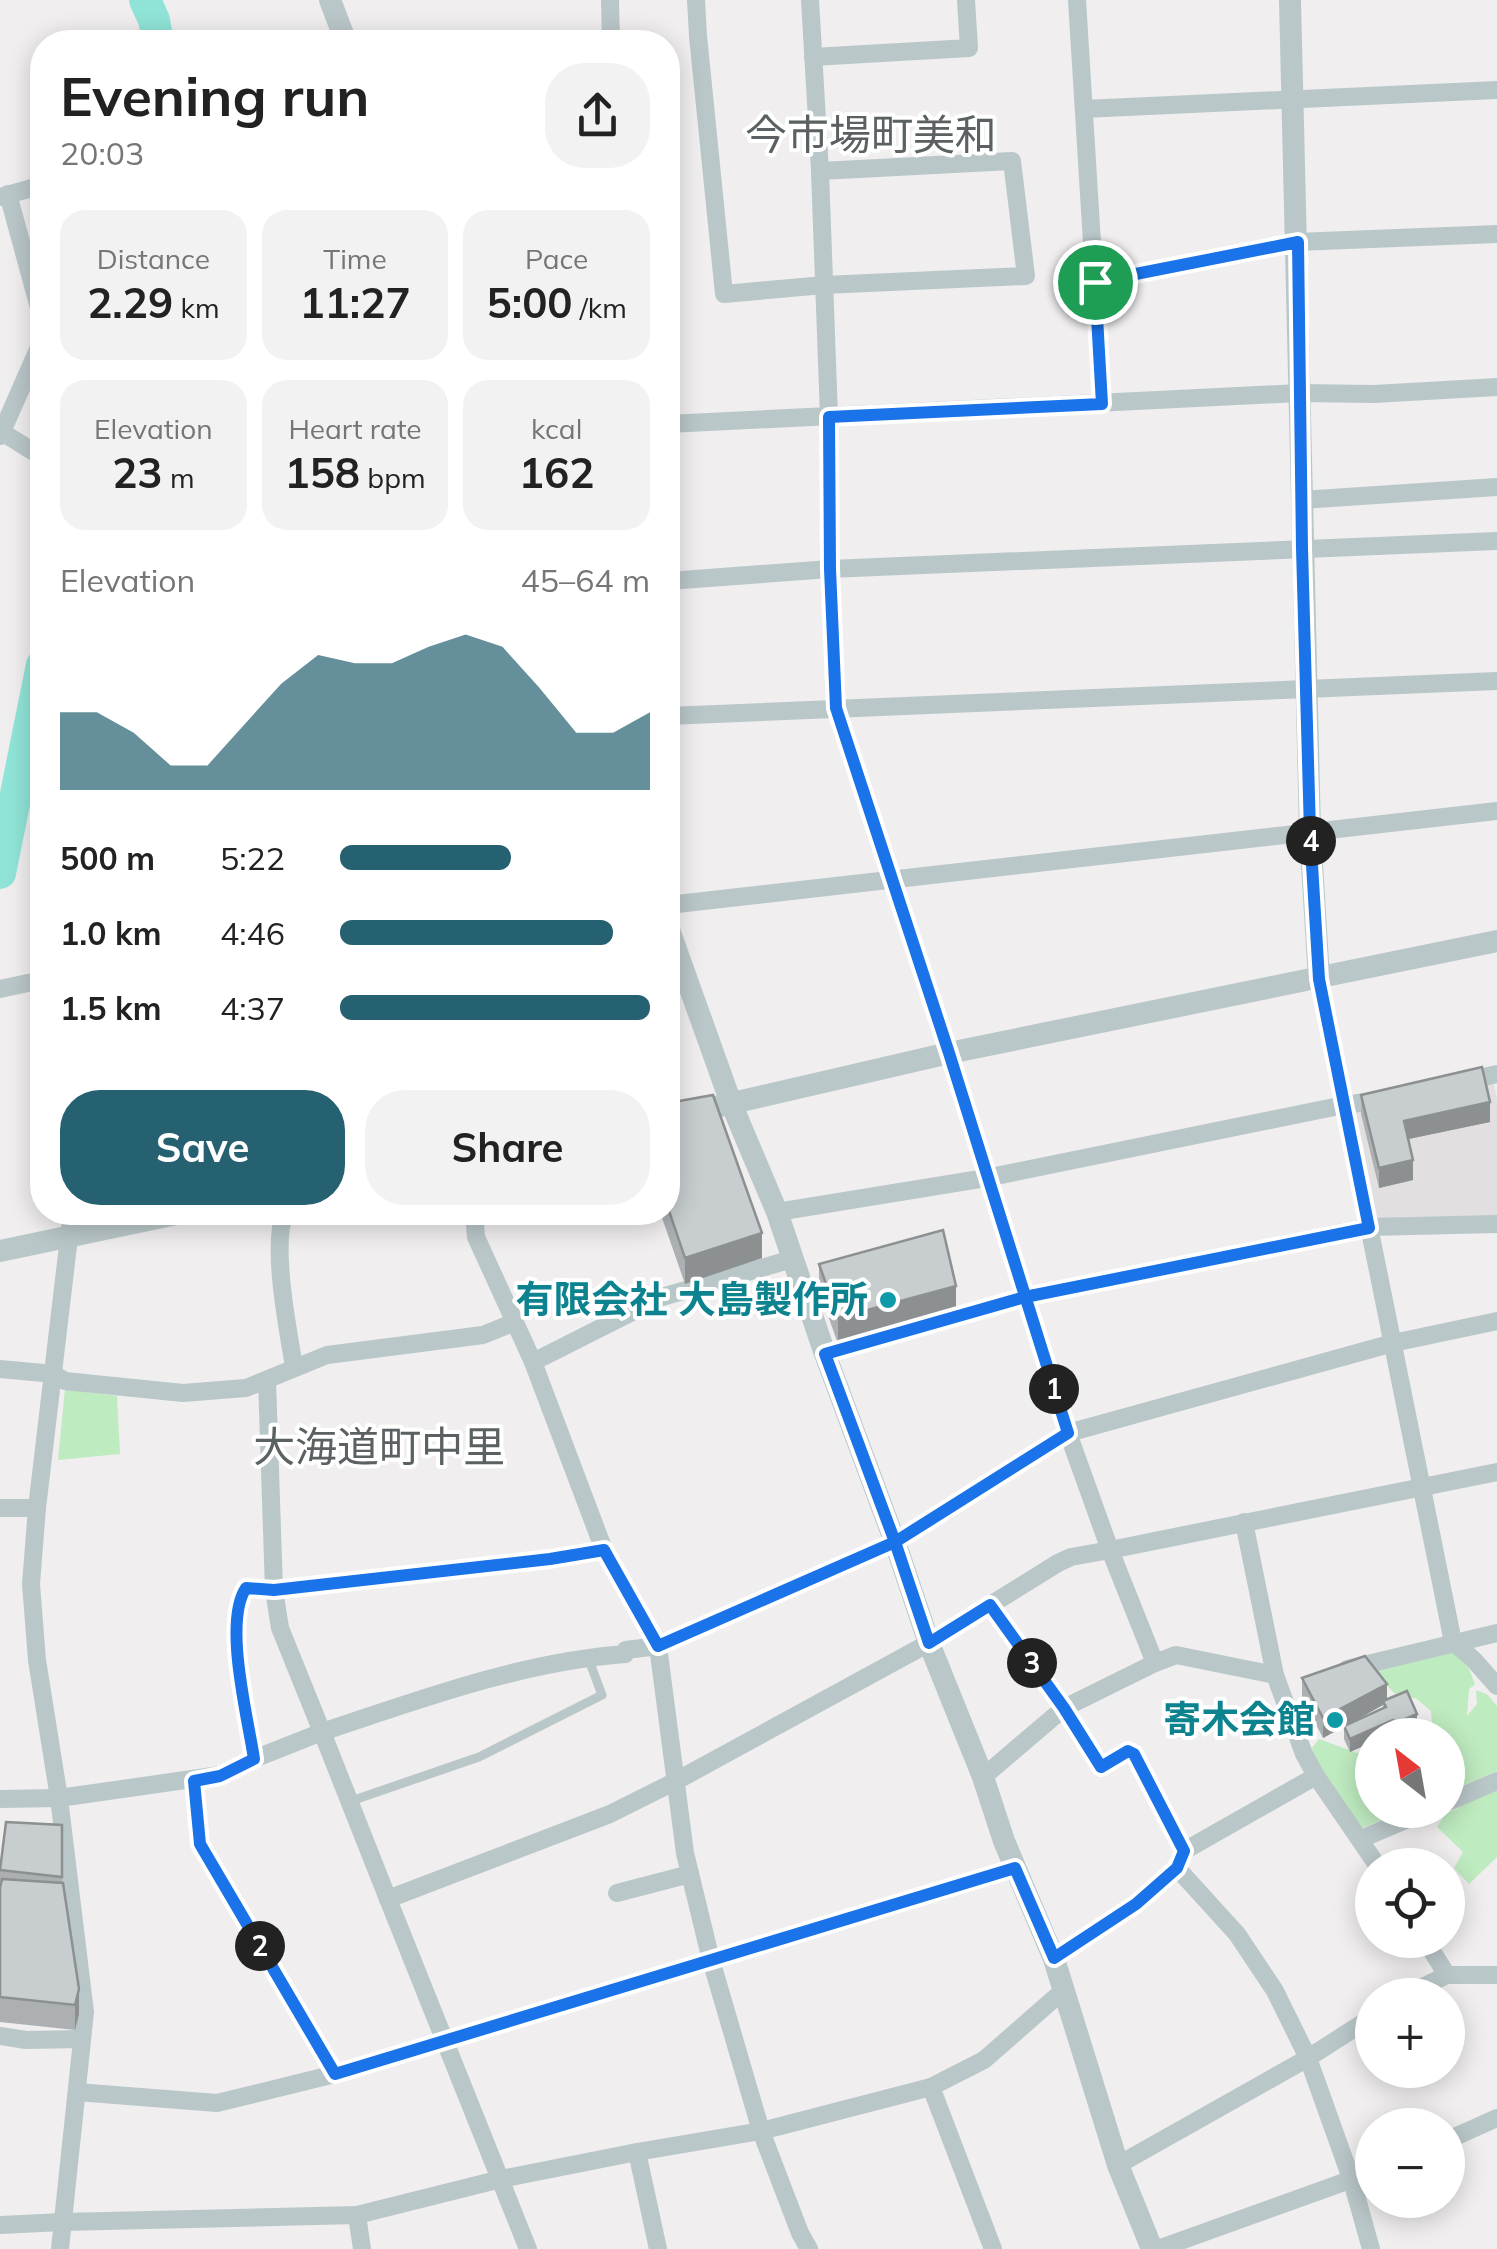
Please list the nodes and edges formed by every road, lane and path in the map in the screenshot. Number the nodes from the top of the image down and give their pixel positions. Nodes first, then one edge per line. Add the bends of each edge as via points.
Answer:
1 (330, 0) edge
2 (610, 0) edge
3 (696, 0) edge
4 (810, 0) edge
5 (966, 0) edge
6 (1077, 0) edge
7 (1290, 0) edge
8 (341, 30) edge
9 (611, 30) edge
10 (813, 57) junction
11 (1497, 90) edge
12 (1292, 100) junction
13 (1084, 109) junction
14 (820, 171) junction
15 (30, 188) edge
16 (4, 195) edge
17 (1497, 234) edge
18 (1298, 242) junction
19 (30, 276) edge
20 (1095, 282) junction
21 (824, 285) junction
22 (30, 382) edge
23 (1497, 387) edge
24 (1299, 394) junction
25 (1102, 404) junction
26 (829, 417) junction
27 (680, 423) edge
28 (0, 433) edge
29 (30, 450) edge
30 (1497, 488) edge
31 (1301, 500) junction
32 (1497, 541) edge
33 (1302, 548) junction
34 (830, 569) junction
35 (680, 580) edge
36 (1497, 681) edge
37 (1306, 688) junction
38 (836, 708) junction
39 (680, 715) edge
40 (1497, 811) edge
41 (1310, 832) junction
42 (892, 880) junction
43 (680, 903) edge
44 (1497, 941) edge
45 (1319, 979) junction
46 (680, 981) edge
47 (30, 983) edge
48 (0, 989) edge
49 (949, 1053) junction
50 (1497, 1074) edge
51 (1440, 1087) edge
52 (1404, 1095) edge
53 (731, 1102) junction
54 (1344, 1105) junction
55 (680, 1115) edge
56 (986, 1178) junction
57 (777, 1212) junction
58 (1497, 1224) edge
59 (71, 1225) edge
60 (126, 1225) edge
61 (280, 1225) edge
62 (475, 1225) edge
63 (1369, 1228) junction
64 (70, 1237) junction
65 (0, 1251) edge
66 (792, 1259) junction
67 (1025, 1297) junction
68 (1497, 1320) edge
69 (515, 1322) junction
70 (1393, 1344) junction
71 (825, 1354) junction
72 (533, 1362) junction
73 (294, 1367) junction
74 (0, 1369) edge
75 (54, 1374) junction
76 (267, 1380) junction
77 (1068, 1433) junction
78 (1497, 1472) edge
79 (1420, 1488) junction
80 (0, 1508) edge
81 (37, 1508) junction
82 (1244, 1522) junction
83 (895, 1542) junction
84 (604, 1550) junction
85 (1110, 1550) junction
86 (274, 1590) junction
87 (990, 1605) junction
88 (1497, 1633) edge
89 (1453, 1642) junction
90 (929, 1643) junction
91 (658, 1646) junction
92 (588, 1657) junction
93 (1155, 1663) junction
94 (1332, 1674) edge
95 (1283, 1682) junction
96 (1497, 1686) edge
97 (1064, 1708) junction
98 (322, 1732) junction
99 (254, 1759) junction
100 (1316, 1776) junction
101 (983, 1778) junction
102 (194, 1781) junction
103 (1497, 1781) edge
104 (676, 1782) junction
105 (1465, 1795) edge
106 (59, 1798) junction
107 (0, 1799) edge
108 (351, 1801) junction
109 (1387, 1828) edge
110 (1361, 1839) junction
111 (1367, 1848) edge
112 (1181, 1860) junction
113 (1015, 1868) junction
114 (690, 1874) junction
115 (616, 1893) dead end
116 (388, 1899) junction
117 (1054, 1958) junction
118 (1436, 1958) edge
119 (711, 1960) junction
120 (1447, 1975) junction
121 (1497, 1976) edge
122 (1441, 1978) edge
123 (1065, 1990) junction
124 (1355, 2028) edge
125 (0, 2036) edge
126 (82, 2039) junction
127 (445, 2040) junction
128 (1308, 2058) junction
129 (335, 2074) junction
130 (931, 2087) junction
131 (77, 2092) junction
132 (1497, 2118) edge
133 (761, 2131) junction
134 (1465, 2132) edge
135 (636, 2152) junction
136 (1118, 2165) junction
137 (501, 2179) junction
138 (1355, 2180) edge
139 (1352, 2181) junction
140 (357, 2215) junction
141 (63, 2222) junction
142 (0, 2226) edge
143 (60, 2249) edge
144 (362, 2249) edge
145 (528, 2249) edge
146 (658, 2249) edge
147 (810, 2249) edge
148 (993, 2249) edge
149 (1155, 2249) edge
150 (1372, 2249) edge

1 - 8 street
2 - 9 street
3 - 21 street via 724,294
4 - 10 street
5 - 10 street via 968,48
6 - 13 street
7 - 12 street
10 - 14 street
11 - 12 street
12 - 13 street
12 - 18 street
13 - 20 street
14 - 21 street
14 - 21 street via 1012,161 1026,276
15 - 16 street
16 - 19 street
17 - 18 street
18 - 20 street
18 - 24 street
20 - 25 street
21 - 26 street
22 - 28 street
23 - 24 street
24 - 25 street
24 - 31 street
25 - 26 street
26 - 27 street
26 - 34 street
28 - 29 street
30 - 31 street
31 - 33 street
32 - 33 street
33 - 34 street
33 - 37 street
34 - 35 street
34 - 38 street
36 - 37 street
37 - 38 street
37 - 41 street
38 - 39 street
38 - 42 street
40 - 41 street
41 - 42 street
41 - 45 street
42 - 43 street
42 - 49 street
44 - 45 street
45 - 49 street
45 - 54 street
46 - 53 street
47 - 48 street
49 - 53 street
49 - 56 street
50 - 51 street
52 - 54 street
53 - 55 street
53 - 57 street
54 - 56 street
54 - 63 street
56 - 57 street
56 - 67 street
57 - 66 street
58 - 63 street
59 - 64 street
60 - 64 street
61 - 73 street
62 - 69 street
63 - 67 street
63 - 70 street
64 - 65 street
64 - 75 street
66 - 71 street
66 - 72 street via 662,1297
67 - 71 street
67 - 77 street
68 - 70 street
69 - 72 street
69 - 73 street via 483,1335 327,1355
70 - 77 street
70 - 79 street
71 - 83 street
72 - 84 street
73 - 76 street
74 - 75 street
75 - 76 street via 65,1381 184,1393
75 - 81 street
76 - 86 street
77 - 83 street
77 - 85 street
78 - 79 street
79 - 82 street
79 - 89 street
80 - 81 street
81 - 106 street via 35,1641
82 - 85 street
82 - 95 street
83 - 90 street
83 - 91 street
84 - 86 street
84 - 91 street
85 - 87 street via 1071,1556
85 - 93 street
86 - 98 street via 280,1628
86 - 99 street via 246,1588 240,1596 236,1644
87 - 90 street
87 - 97 street
88 - 89 street
89 - 94 street
89 - 96 street
90 - 101 street
90 - 104 street
91 - 92 street
91 - 104 street
92 - 98 street via 468,1684
92 - 108 lane via 602,1695 479,1757
93 - 95 street via 1176,1656
93 - 97 street
95 - 100 street
97 - 101 street
97 - 112 street via 1101,1767 1134,1754
98 - 99 street
98 - 108 street
99 - 102 street
100 - 110 street
100 - 112 street
101 - 113 street
102 - 106 street
102 - 129 street via 200,1844
103 - 105 street
104 - 114 street
104 - 116 street
106 - 107 street
106 - 126 street via 85,2012
108 - 116 street
109 - 110 street
110 - 111 street
112 - 117 street via 1136,1904
112 - 128 street via 1275,1991
113 - 117 street
113 - 119 street
114 - 115 street
114 - 119 street
116 - 127 street
117 - 123 street
118 - 120 street
119 - 127 street
119 - 133 street
120 - 121 street
120 - 122 street
123 - 130 street via 984,2060
123 - 136 street
124 - 128 street
125 - 126 street
126 - 131 street
127 - 129 street
127 - 137 street
128 - 136 street
128 - 139 street
129 - 131 street via 217,2103
130 - 133 street
130 - 148 street
131 - 141 street
132 - 134 street
133 - 135 street
133 - 147 street
135 - 137 street
135 - 146 street
136 - 149 street
137 - 140 street
137 - 145 street
138 - 139 street
139 - 149 street
139 - 150 street
140 - 141 street
140 - 144 street
141 - 142 street
141 - 143 street

